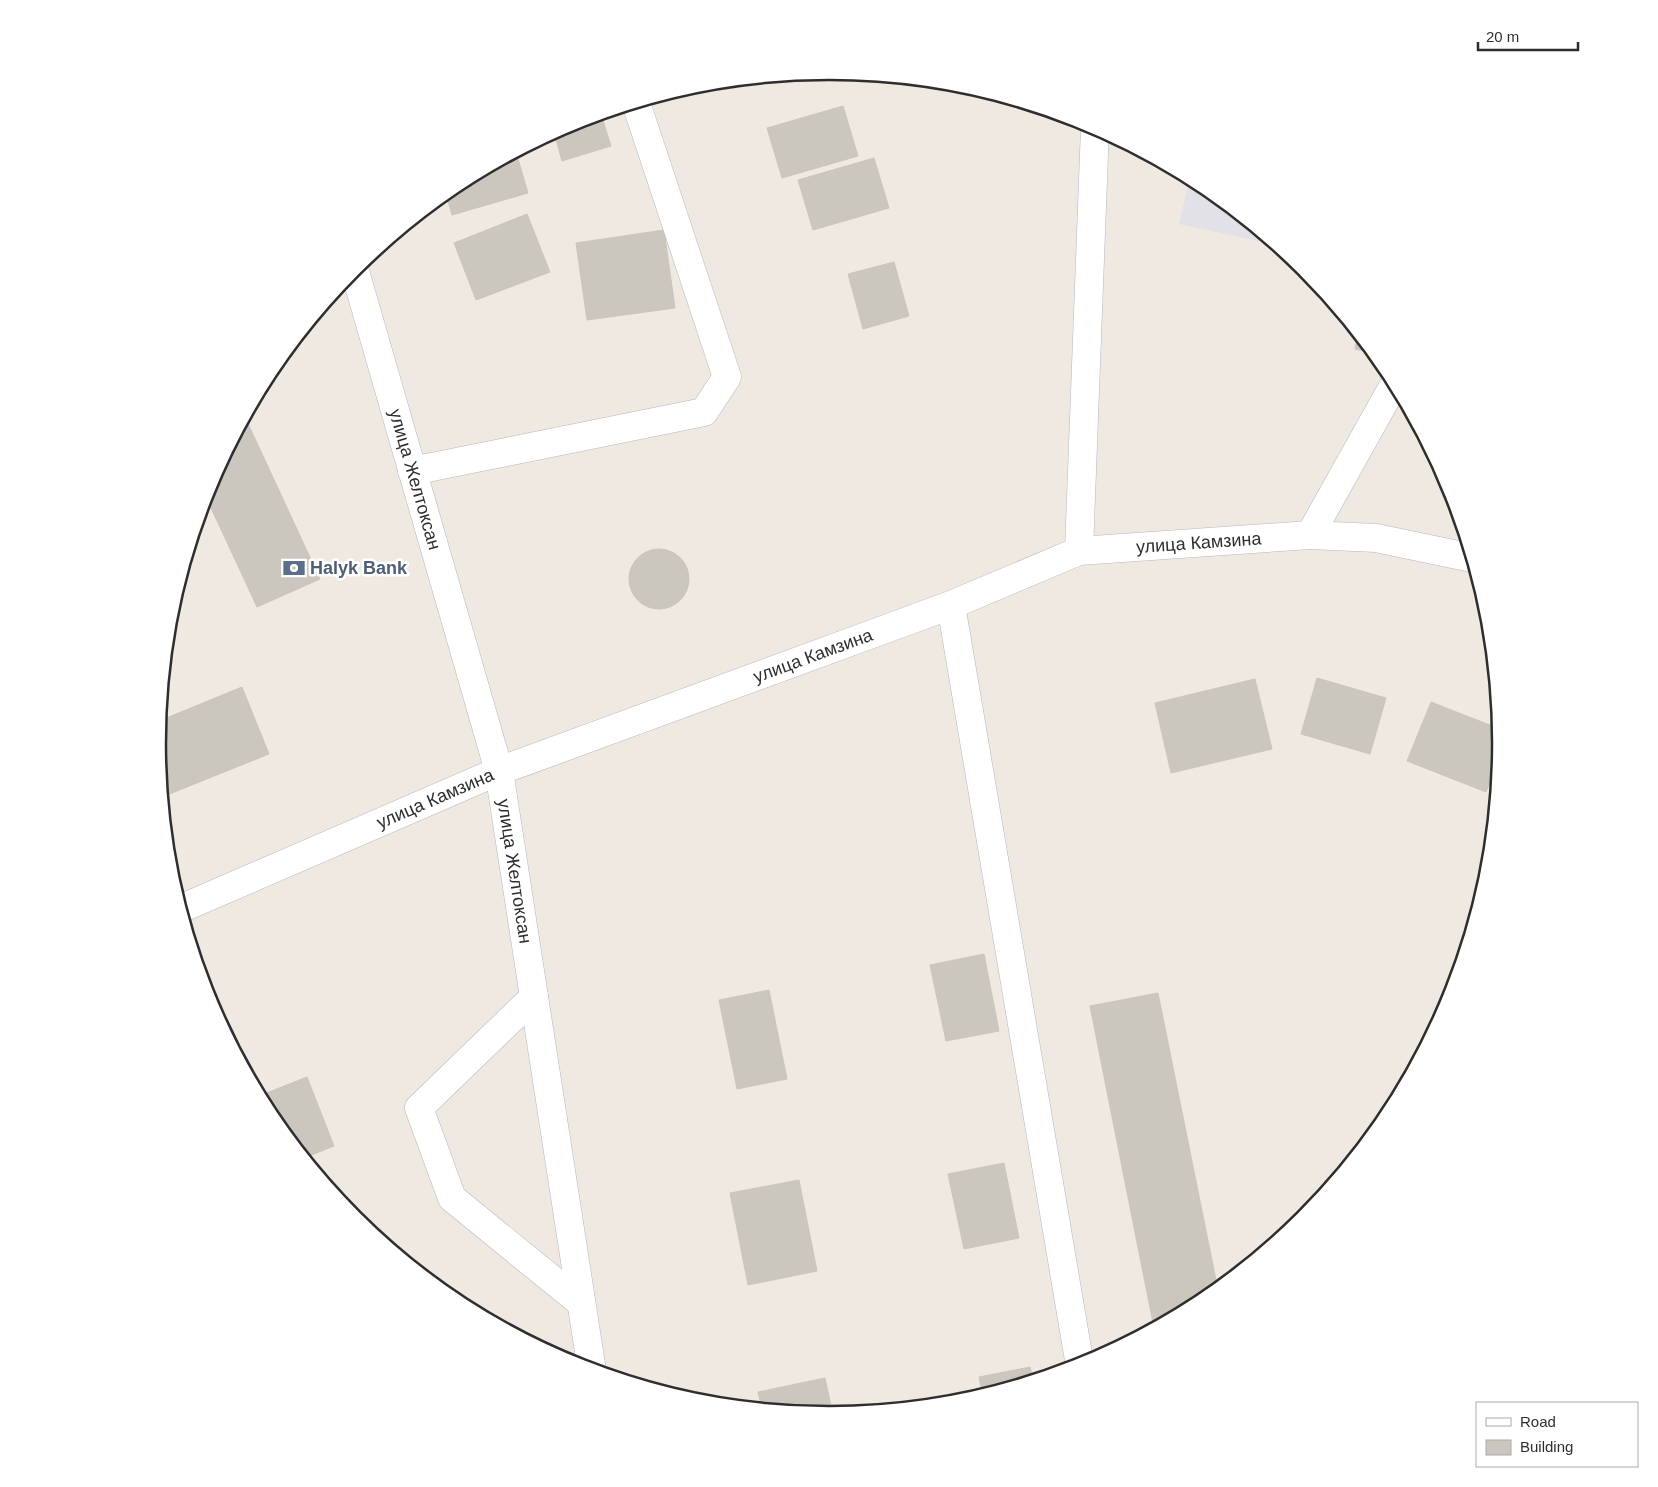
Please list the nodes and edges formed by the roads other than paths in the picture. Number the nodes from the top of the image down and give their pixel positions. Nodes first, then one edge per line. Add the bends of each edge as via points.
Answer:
1 (638, 109) edge
2 (1095, 136) edge
3 (357, 278) edge
4 (1391, 390) dead end
5 (412, 471) junction
6 (1310, 535) junction
7 (1079, 551) junction
8 (1465, 557) edge
9 (951, 605) junction
10 (499, 771) junction
11 (186, 906) edge
12 (534, 997) junction
13 (581, 1303) junction
14 (1079, 1358) edge
15 (591, 1362) edge

1 - 5 street via 727,377 704,412
2 - 7 street
3 - 5 street, улица Желтоксан
4 - 6 street
5 - 10 street, улица Желтоксан
6 - 7 street, улица Камзина
6 - 8 street, улица Камзина via 1376,538
7 - 9 street, улица Камзина
9 - 10 street, улица Камзина
9 - 14 street
10 - 11 street, улица Камзина
10 - 12 street, улица Желтоксан
12 - 13 street, улица Желтоксан
12 - 13 street via 419,1108 452,1198
13 - 15 street, улица Желтоксан

